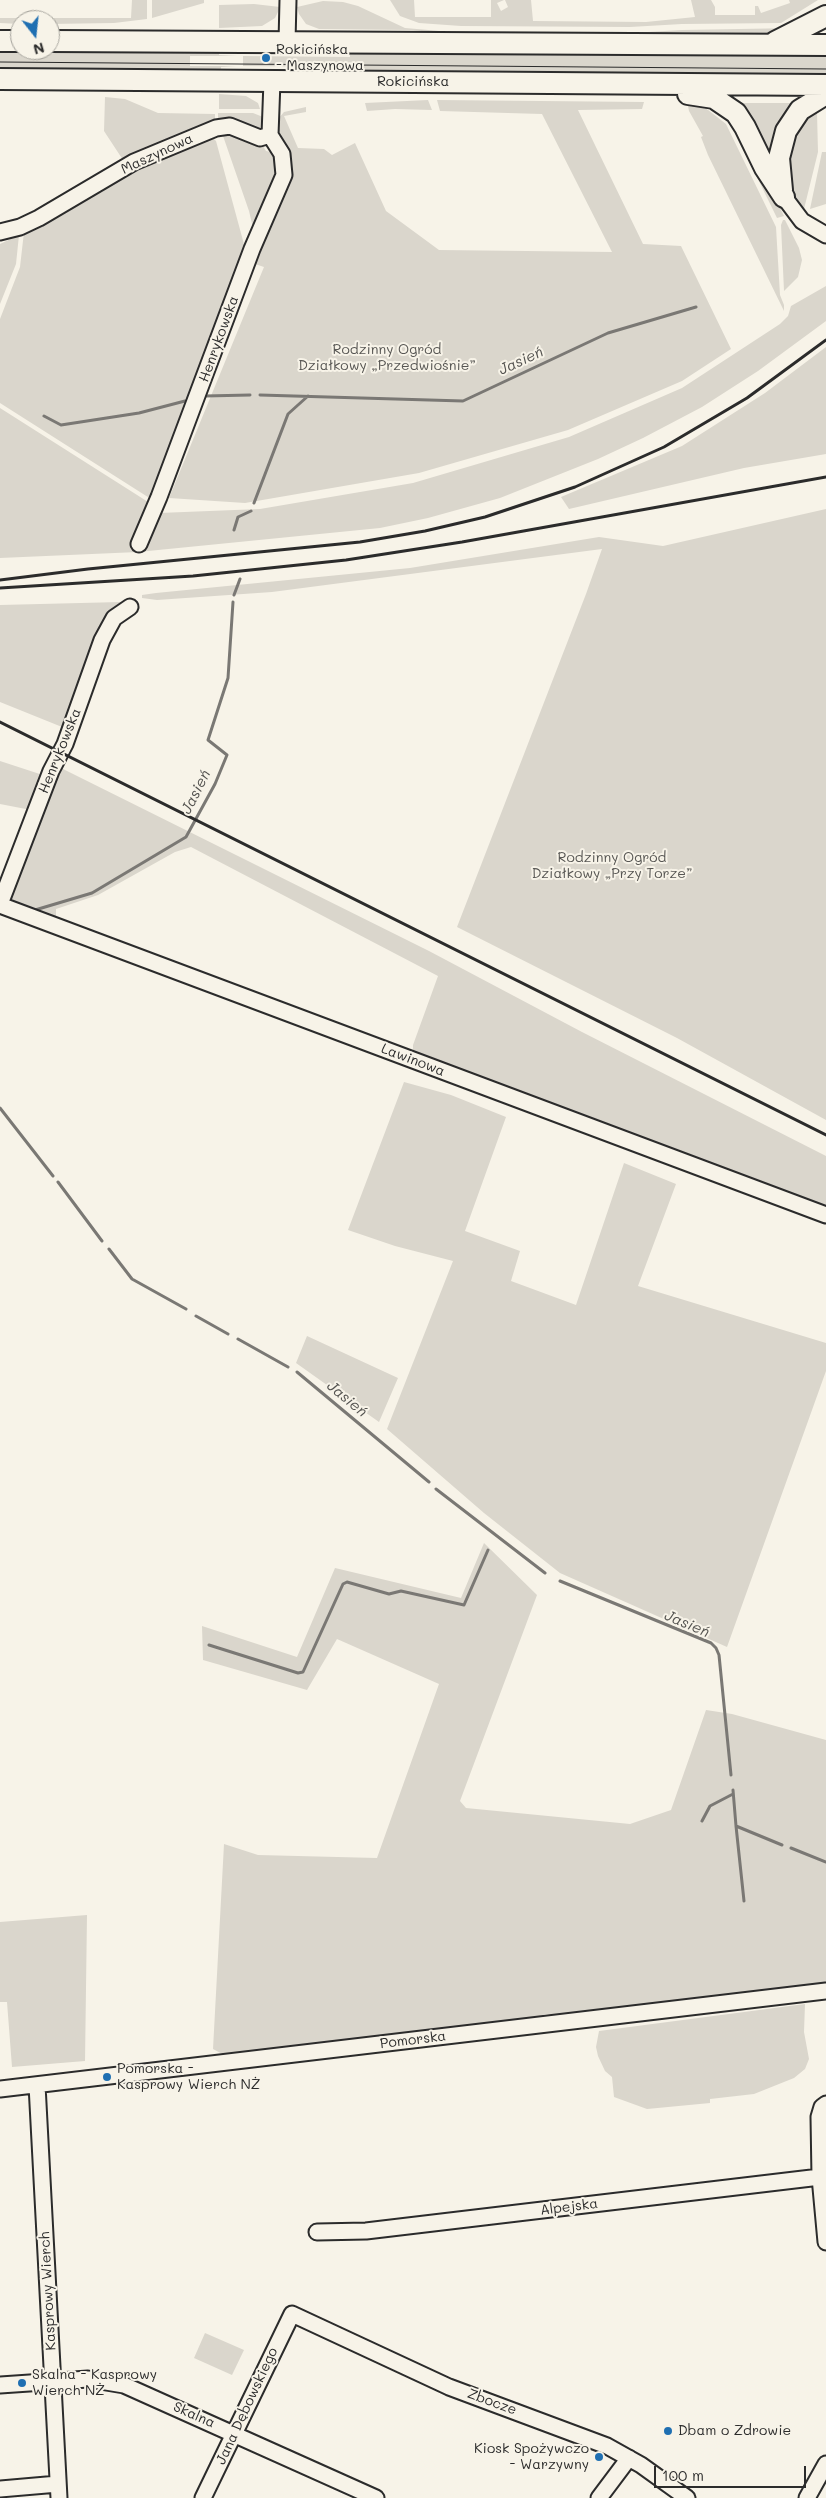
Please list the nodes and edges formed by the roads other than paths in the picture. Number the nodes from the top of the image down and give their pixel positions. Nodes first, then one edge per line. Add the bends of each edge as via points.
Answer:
1 (288, 0) edge
2 (826, 16) edge
3 (60, 41) edge
4 (287, 42) junction
5 (769, 45) junction
6 (826, 45) edge
7 (0, 79) edge
8 (272, 81) junction
9 (563, 83) junction
10 (826, 85) edge
11 (826, 94) edge
12 (270, 135) junction
13 (784, 197) junction
14 (0, 232) edge
15 (826, 235) edge
16 (139, 544) dead end
17 (130, 607) dead end
18 (0, 904) edge
19 (826, 1215) edge
20 (826, 1991) edge
21 (37, 2085) junction
22 (0, 2089) edge
23 (826, 2104) edge
24 (820, 2176) junction
25 (317, 2232) dead end
26 (826, 2242) edge
27 (292, 2314) joint
28 (53, 2381) junction
29 (0, 2385) edge
30 (234, 2433) junction
31 (629, 2458) junction
32 (826, 2464) edge
33 (0, 2489) edge
34 (58, 2491) edge
35 (203, 2498) edge
36 (376, 2498) edge
37 (600, 2498) edge
38 (687, 2498) edge
39 (807, 2498) edge

1 - 4 street
2 - 5 main road
3 - 4 main road
4 - 5 main road
5 - 6 main road
7 - 8 main road, Rokicińska
8 - 9 main road, Rokicińska
8 - 12 street
9 - 10 main road, Rokicińska
9 - 13 main road via 601,94 696,94 721,101 740,118
11 - 13 main road via 800,110 783,139 779,166
12 - 14 street, Maszynowa via 260,138 230,126 216,128 134,162 39,218
12 - 16 street, Henrykowska via 282,154 284,175 252,249
13 - 15 street via 802,221
17 - 18 street, Henrykowska via 114,618 102,640 65,744 51,771
18 - 19 street, Lawinowa
20 - 21 street, Pomorska
21 - 22 street, Pomorska
21 - 28 street, Kasprowy Wierch
23 - 24 street via 819,2112
24 - 25 street, Alpejska via 366,2231
24 - 26 street
27 - 30 street, Jana Dębowskiego
27 - 31 street, Zbocze via 449,2387 576,2433
28 - 29 street, Skalna
28 - 30 street, Skalna via 88,2379 124,2385
28 - 34 street, Kasprowy Wierch
30 - 35 street, Jana Dębowskiego
30 - 36 street, Skalna
31 - 37 street
31 - 38 street, Zbocze
32 - 39 street
33 - 34 street

